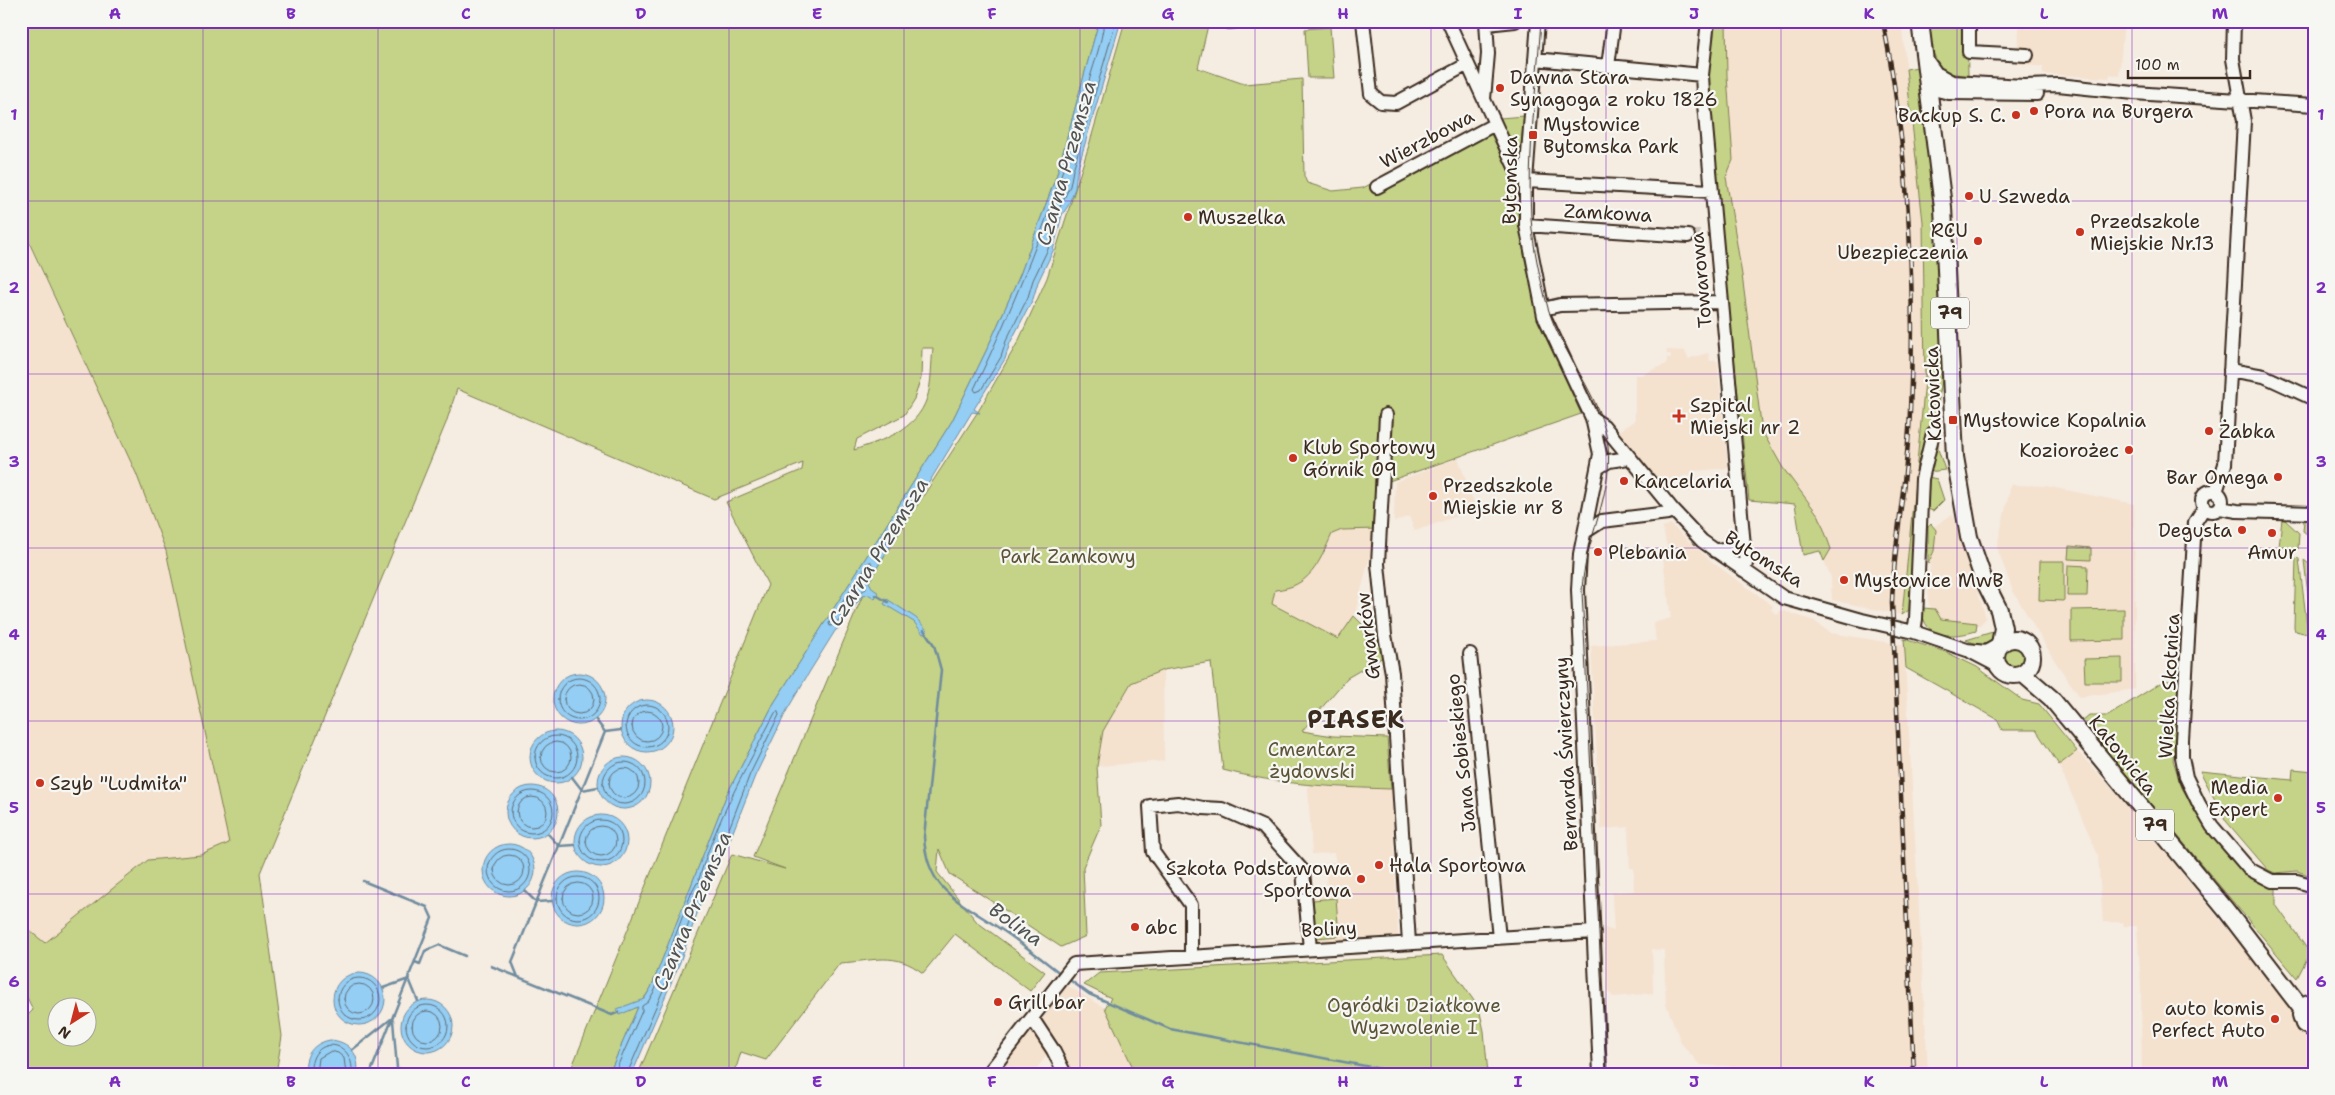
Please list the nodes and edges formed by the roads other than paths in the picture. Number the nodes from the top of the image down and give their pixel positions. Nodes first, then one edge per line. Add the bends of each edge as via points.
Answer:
1 (1363, 21) edge
2 (1448, 21) edge
3 (1515, 21) edge
4 (1538, 21) edge
5 (1614, 21) edge
6 (1708, 21) edge
7 (1920, 21) edge
8 (1969, 21) edge
9 (2234, 21) edge
10 (1486, 23) edge
11 (2027, 55) dead end
12 (1535, 59) junction
13 (1926, 59) junction
14 (1466, 65) junction
15 (1608, 66) junction
16 (1702, 75) junction
17 (1929, 86) junction
18 (2024, 86) junction
19 (1950, 87) junction
20 (2082, 88) junction
21 (2006, 94) junction
22 (2039, 94) junction
23 (1484, 99) junction
24 (2240, 101) junction
25 (2314, 105) edge
26 (1934, 118) junction
27 (1495, 124) junction
28 (1526, 181) junction
29 (1377, 187) dead end
30 (1711, 191) junction
31 (1526, 225) junction
32 (1688, 236) tunnel mouth
33 (1722, 302) junction
34 (1543, 309) junction
35 (2230, 370) junction
36 (2314, 399) edge
37 (1386, 415) dead end
38 (1592, 418) junction
39 (1933, 433) dead end
40 (1628, 458) junction
41 (1599, 467) junction
42 (2216, 492) junction
43 (1589, 507) junction
44 (2204, 508) junction
45 (2220, 508) junction
46 (1673, 510) junction
47 (2314, 513) edge
48 (1602, 520) junction
49 (1585, 532) junction
50 (1743, 535) junction
51 (1715, 551) junction
52 (1743, 570) junction
53 (1999, 610) junction
54 (1914, 632) junction
55 (2017, 639) junction
56 (2000, 644) junction
57 (1967, 650) junction
58 (1470, 654) dead end
59 (1998, 666) junction
60 (2027, 668) junction
61 (2314, 886) edge
62 (1594, 932) junction
63 (1499, 938) junction
64 (1409, 943) junction
65 (1310, 949) junction
66 (1191, 956) junction
67 (2309, 1004) edge
68 (1032, 1018) junction
69 (2314, 1030) edge
70 (988, 1074) edge
71 (1065, 1074) edge
72 (1600, 1074) edge

1 - 14 street via 1371,94 1381,102 1396,103
2 - 14 street
3 - 10 street
4 - 12 street, Bytomska
5 - 15 street
6 - 16 street, Towarowa
7 - 13 main road, Katowicka / 79
8 - 11 street via 1969,52
9 - 24 street via 2233,59
10 - 23 street via 1488,54
12 - 15 street
12 - 28 street, Bytomska
13 - 17 main road, Katowicka / 79
13 - 19 street
14 - 23 street
15 - 16 street
16 - 30 street, Towarowa
17 - 19 street
17 - 26 main road, Katowicka / 79
18 - 19 street
18 - 20 street
18 - 21 street
18 - 22 street
19 - 21 street
19 - 26 street
20 - 22 street
20 - 24 street
21 - 22 street
23 - 27 street
24 - 25 street
24 - 35 street via 2244,120
26 - 53 main road, Katowicka / 79 via 1946,242 1956,464 1969,537 1983,578
27 - 28 street via 1519,176
27 - 29 street, Wierzbowa
28 - 30 street
28 - 31 street, Bytomska
30 - 33 street, Towarowa via 1710,236
31 - 32 street, Zamkowa
31 - 34 street, Bytomska
33 - 34 street via 1560,305
33 - 50 street, Towarowa
34 - 38 street, Bytomska
35 - 36 street via 2264,376
35 - 42 street via 2225,464
37 - 64 street, Gwarków via 1378,564 1390,663
38 - 40 street, Bytomska via 1604,426
38 - 41 street, Bytomska via 1599,443
39 - 54 street via 1922,479
40 - 41 street via 1608,461
40 - 46 street, Bytomska
41 - 43 street, Bernarda Świerczyny
42 - 44 street via 2209,491 2203,496 2201,503
42 - 45 street via 2222,499
43 - 48 street
43 - 49 street, Bernarda Świerczyny
44 - 45 street via 2210,512
44 - 61 street, Wielka Skotnica via 2195,522 2182,735 2184,768 2205,815 2249,869 2272,881
45 - 47 street
46 - 48 street via 1668,514
46 - 51 street, Bytomska
48 - 49 street
49 - 62 street, Bernarda Świerczyny via 1578,590
50 - 51 street via 1730,547
50 - 52 street, Towarowa via 1746,564
51 - 52 street, Bytomska
52 - 54 street, Bytomska via 1784,598
53 - 55 main road, Katowicka / 79
53 - 56 main road, Katowicka / 79 via 2004,632
54 - 57 street, Bytomska
55 - 56 main road
55 - 60 main road, 79 via 2028,645 2031,651
56 - 57 street, Bytomska via 1986,652
56 - 59 main road, 79 via 1996,655
57 - 59 street, Bytomska
58 - 63 street, Jana Sobieskiego
59 - 60 main road via 2006,674 2014,675
60 - 67 main road, Katowicka / 79 via 2259,952
62 - 63 street, Boliny
62 - 72 street, Bernarda Świerczyny
63 - 64 street, Boliny
64 - 65 street, Boliny
65 - 66 street, Boliny
65 - 66 street via 1303,871 1263,826 1222,809 1178,803 1150,806 1153,852 1191,905
66 - 68 street, Boliny via 1074,964
67 - 69 main road, 79 via 2302,1021
68 - 70 street
68 - 71 street via 1054,1050

